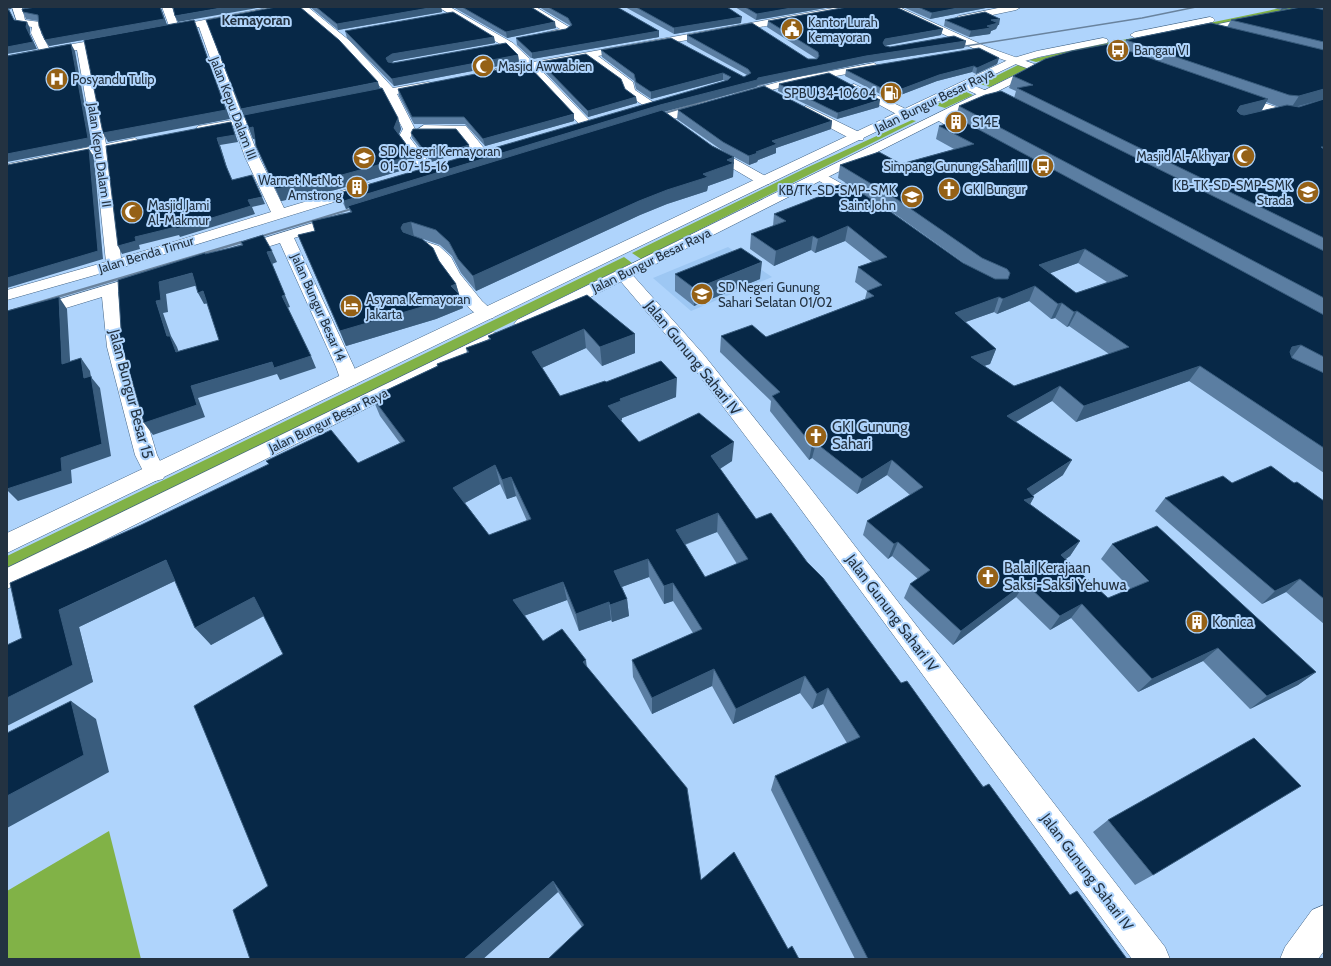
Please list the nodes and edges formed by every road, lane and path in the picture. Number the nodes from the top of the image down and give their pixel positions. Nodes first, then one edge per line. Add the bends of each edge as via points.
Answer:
1 (168, 7) edge
2 (287, 7) edge
3 (302, 7) edge
4 (529, 7) edge
5 (855, 7) edge
6 (891, 7) edge
7 (1016, 7) edge
8 (1276, 7) edge
9 (18, 9) edge
10 (832, 9) edge
11 (31, 10) edge
12 (442, 12) edge
13 (1316, 12) edge
14 (7, 13) edge
15 (743, 17) edge
16 (202, 23) junction
17 (754, 24) junction
18 (930, 24) junction
19 (175, 28) junction
20 (1204, 30) junction
21 (159, 31) edge
22 (656, 31) edge
23 (353, 32) edge
24 (766, 32) edge
25 (337, 35) junction
26 (1224, 35) edge
27 (958, 37) junction
28 (120, 38) edge
29 (672, 40) junction
30 (935, 41) edge
31 (507, 44) junction
32 (81, 46) junction
33 (495, 47) edge
34 (687, 48) edge
35 (983, 49) junction
36 (1103, 50) junction
37 (45, 52) junction
38 (962, 52) edge
39 (590, 54) junction
40 (1127, 58) edge
41 (7, 59) edge
42 (1014, 61) junction
43 (886, 64) edge
44 (530, 65) junction
45 (1036, 68) junction
46 (484, 74) edge
47 (829, 74) junction
48 (438, 83) edge
49 (965, 85) junction
50 (762, 88) junction
51 (390, 92) junction
52 (1222, 93) edge
53 (988, 94) junction
54 (783, 99) edge
55 (344, 101) edge
56 (663, 101) edge
57 (1324, 104) edge
58 (649, 105) junction
59 (797, 106) edge
60 (915, 108) junction
61 (634, 109) edge
62 (1018, 109) edge
63 (1279, 112) junction
64 (284, 113) edge
65 (945, 115) junction
66 (599, 119) edge
67 (1255, 119) edge
68 (239, 122) junction
69 (887, 122) junction
70 (585, 123) junction
71 (570, 127) edge
72 (409, 129) junction
73 (624, 130) edge
74 (192, 131) edge
75 (858, 137) junction
76 (145, 140) edge
77 (698, 141) edge
78 (990, 144) edge
79 (101, 149) junction
80 (496, 149) edge
81 (481, 153) junction
82 (468, 157) edge
83 (441, 165) edge
84 (7, 168) edge
85 (427, 169) junction
86 (412, 174) edge
87 (821, 176) junction
88 (764, 181) junction
89 (383, 183) edge
90 (876, 210) edge
91 (279, 214) junction
92 (353, 215) edge
93 (285, 236) junction
94 (414, 243) edge
95 (226, 254) edge
96 (114, 265) junction
97 (160, 274) edge
98 (623, 274) junction
99 (108, 290) junction
100 (7, 295) edge
101 (487, 314) junction
102 (7, 321) edge
103 (348, 380) junction
104 (155, 473) junction
105 (7, 544) edge
106 (7, 579) edge
107 (1324, 922) edge
108 (1153, 959) edge
109 (1297, 959) edge

1 - 19 street
2 - 16 street
3 - 25 street
4 - 31 street via 566,31
5 - 10 street
6 - 18 street
7 - 18 street
8 - 42 street, Jalan Bungur Besar Raya via 1037,54
9 - 11 street
9 - 14 street
9 - 37 street via 21,24 37,24 36,33
10 - 17 street
12 - 31 street via 455,14
13 - 20 street, Jalan Bungur Besar Raya via 1297,11
15 - 17 street
16 - 19 street
16 - 68 street, Jalan Kepu Dalam III
17 - 24 street
17 - 29 street
18 - 27 street
19 - 21 street
20 - 26 street
20 - 36 street, Jalan Bungur Besar Raya
22 - 29 street
23 - 25 street
25 - 51 street
27 - 30 street
27 - 35 street
28 - 32 street
29 - 34 street
29 - 39 street
31 - 33 street
31 - 44 street
32 - 37 street
32 - 79 street, Jalan Kepu Dalam II
35 - 38 street
35 - 42 street
36 - 40 street
36 - 45 street, Jalan Bungur Besar Raya via 1052,61
37 - 41 street
39 - 44 street
39 - 58 street via 629,84 630,92
42 - 45 street
42 - 49 street, Jalan Bungur Besar Raya
43 - 47 street
44 - 46 street
44 - 70 street
45 - 53 street, Jalan Bungur Besar Raya
47 - 50 street
47 - 60 street
48 - 51 street
49 - 53 street
49 - 60 street, Jalan Bungur Besar Raya
50 - 54 street
50 - 73 street via 670,121
51 - 55 street
51 - 72 street
52 - 63 street
53 - 62 street
53 - 65 street, Jalan Bungur Besar Raya
56 - 58 street
57 - 63 street via 1290,114
58 - 61 street
59 - 75 street
60 - 65 street
60 - 69 street, Jalan Bungur Besar Raya
63 - 67 street
64 - 68 street
65 - 69 street via 918,114
65 - 78 street
65 - 87 street, Jalan Bungur Besar Raya
66 - 70 street
68 - 74 street
68 - 91 street, Jalan Kepu Dalam III
69 - 75 street, Jalan Bungur Besar Raya
70 - 71 street
72 - 81 street via 461,128
72 - 85 street via 404,138
75 - 88 street, Jalan Bungur Besar Raya
76 - 79 street
77 - 88 street
79 - 84 street
79 - 96 street, Jalan Kepu Dalam II
80 - 81 street
81 - 82 street
83 - 85 street
85 - 86 street
87 - 90 street
87 - 98 street, Jalan Bungur Besar Raya
88 - 101 street, Jalan Bungur Besar Raya
89 - 91 street, Jalan Benda Timur
91 - 96 street, Jalan Benda Timur
92 - 93 street
93 - 95 street
93 - 103 street, Jalan Bungur Besar 14 via 345,367
94 - 101 street via 433,249 445,260 452,275
96 - 100 street, Jalan Benda Timur
97 - 99 street
98 - 106 street, Jalan Bungur Besar Raya
98 - 108 street, Jalan Gunung Sahari IV via 697,359 799,490
99 - 102 street
99 - 104 street, Jalan Bungur Besar 15 via 116,347 146,455
101 - 103 street, Jalan Bungur Besar Raya
103 - 104 street, Jalan Bungur Besar Raya
104 - 105 street, Jalan Bungur Besar Raya
107 - 109 street

